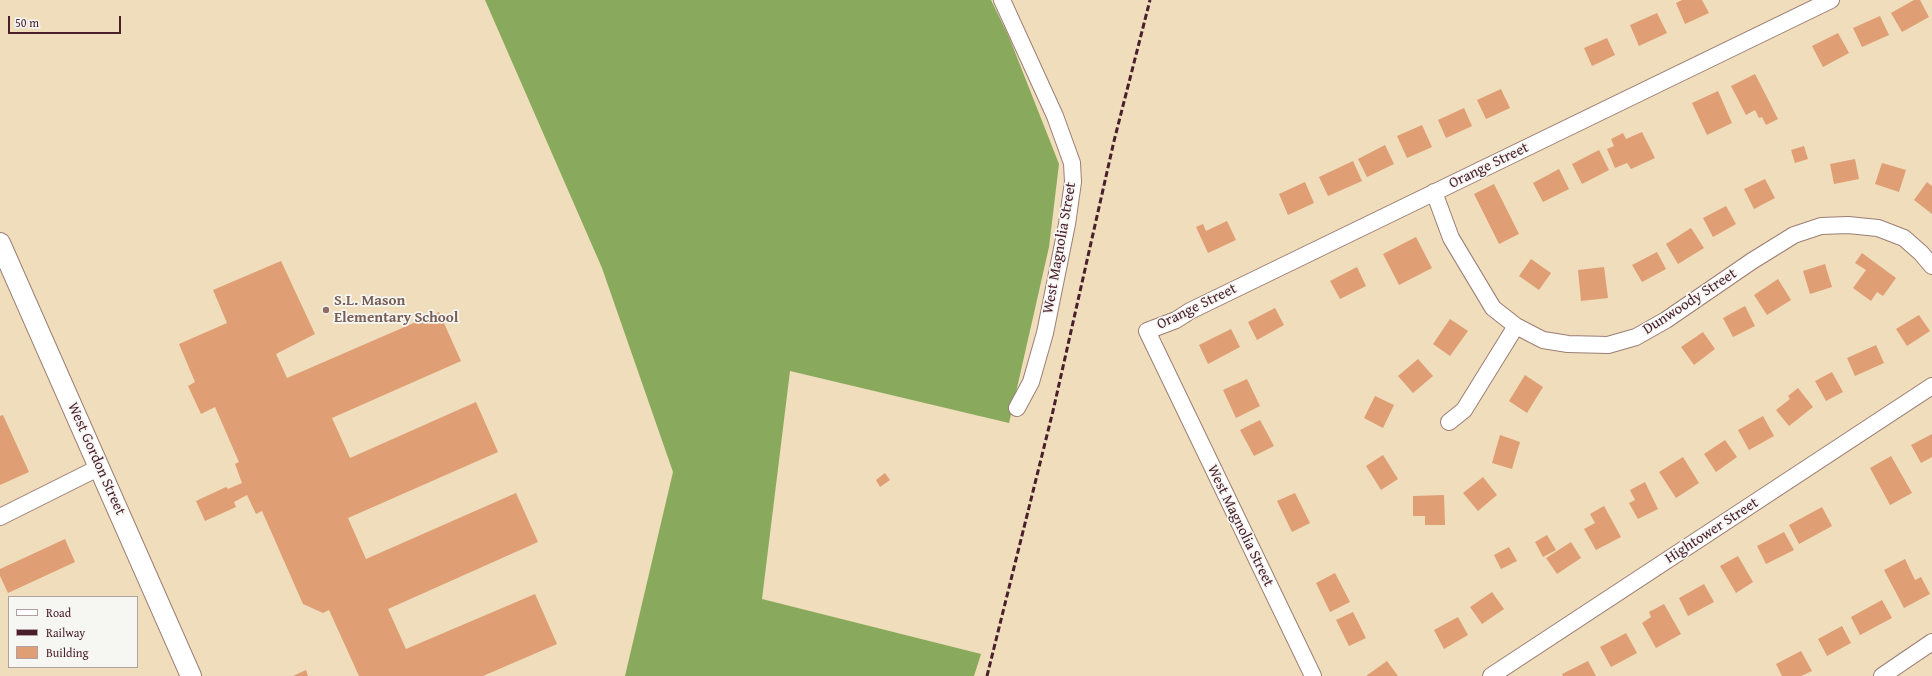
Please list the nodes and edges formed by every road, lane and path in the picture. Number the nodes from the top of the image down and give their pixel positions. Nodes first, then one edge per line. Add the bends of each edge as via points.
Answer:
1 (1002, 0) edge
2 (1831, 0) edge
3 (1434, 192) junction
4 (0, 243) edge
5 (1932, 266) edge
6 (1516, 326) junction
7 (1147, 331) joint
8 (1932, 386) edge
9 (1017, 408) dead end
10 (1449, 422) dead end
11 (100, 467) junction
12 (0, 518) edge
13 (1932, 642) edge
14 (1499, 674) edge
15 (191, 676) edge
16 (1313, 676) edge
17 (1882, 676) edge

1 - 9 street, West Magnolia Street via 1055,116 1072,163 1073,182 1046,333 1031,382
2 - 3 street, Orange Street
3 - 6 street, Dunwoody Street via 1451,238 1472,274 1493,308
3 - 7 street, Orange Street via 1176,320
4 - 11 street, West Gordon Street
5 - 6 street, Dunwoody Street via 1904,238 1878,228 1821,226 1794,235 1636,337 1608,345 1568,344 1543,340
6 - 10 street via 1464,410
7 - 16 street, West Magnolia Street
8 - 14 street, Hightower Street
11 - 12 street
11 - 15 street, West Gordon Street
13 - 17 street

